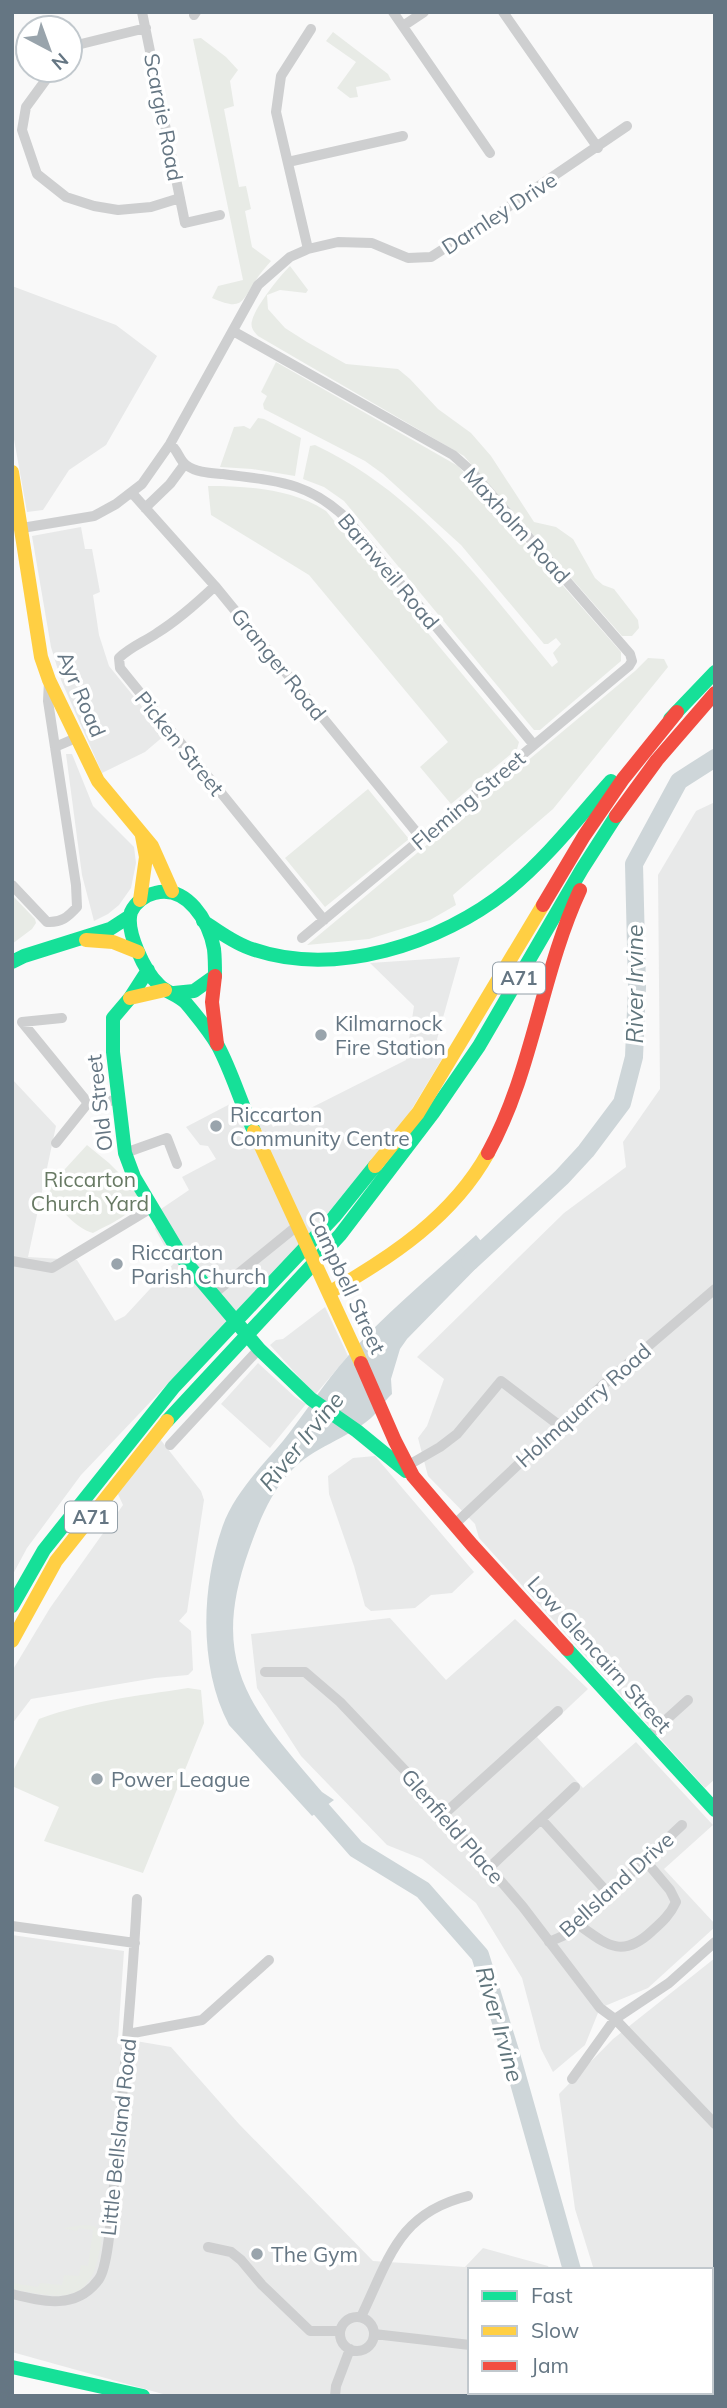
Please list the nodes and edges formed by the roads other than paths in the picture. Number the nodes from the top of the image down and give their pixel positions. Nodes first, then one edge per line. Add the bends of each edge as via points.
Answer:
1 (142, 12) edge
2 (393, 12) edge
3 (424, 12) edge
4 (503, 12) edge
5 (403, 26) junction
6 (146, 28) junction
7 (311, 30) dead end
8 (84, 43) edge
9 (43, 84) edge
10 (627, 126) dead end
11 (403, 136) dead end
12 (598, 148) junction
13 (490, 153) dead end
14 (288, 162) junction
15 (180, 198) junction
16 (220, 215) dead end
17 (308, 249) junction
18 (233, 331) junction
19 (170, 444) junction
20 (184, 465) junction
21 (12, 472) edge
22 (132, 493) junction
23 (145, 508) junction
24 (22, 528) junction
25 (215, 586) junction
26 (632, 661) joint
27 (715, 672) edge
28 (49, 680) junction
29 (715, 693) edge
30 (677, 712) junction
31 (76, 738) junction
32 (534, 745) junction
33 (55, 747) junction
34 (622, 807) junction
35 (141, 832) junction
36 (422, 839) junction
37 (12, 885) edge
38 (172, 891) junction
39 (140, 900) junction
40 (131, 916) junction
41 (324, 919) junction
42 (203, 921) junction
43 (302, 938) dead end
44 (78, 940) junction
45 (138, 952) junction
46 (12, 962) edge
47 (148, 970) junction
48 (215, 976) junction
49 (169, 992) junction
50 (130, 998) junction
51 (62, 1018) dead end
52 (218, 1046) junction
53 (119, 1100) junction
54 (89, 1103) junction
55 (56, 1143) dead end
56 (125, 1153) junction
57 (177, 1164) dead end
58 (153, 1207) junction
59 (298, 1226) junction
60 (12, 1261) edge
61 (715, 1289) edge
62 (330, 1292) junction
63 (212, 1295) junction
64 (259, 1349) junction
65 (560, 1426) junction
66 (395, 1441) junction
67 (170, 1445) dead end
68 (377, 1446) junction
69 (410, 1471) junction
70 (455, 1524) junction
71 (12, 1606) edge
72 (12, 1641) edge
73 (265, 1672) dead end
74 (688, 1700) dead end
75 (558, 1711) dead end
76 (647, 1737) junction
77 (575, 1787) dead end
78 (715, 1810) edge
79 (443, 1815) junction
80 (541, 1819) junction
81 (682, 1825) dead end
82 (644, 1859) junction
83 (490, 1867) junction
84 (608, 1893) junction
85 (137, 1899) dead end
86 (576, 1923) junction
87 (12, 1926) edge
88 (550, 1942) junction
89 (715, 1942) edge
90 (135, 1943) junction
91 (269, 1960) dead end
92 (615, 2019) junction
93 (128, 2034) junction
94 (572, 2078) dead end
95 (715, 2124) edge
96 (468, 2196) dead end
97 (208, 2247) dead end
98 (12, 2294) edge
99 (361, 2317) junction
100 (340, 2331) junction
101 (374, 2334) junction
102 (468, 2345) edge
103 (350, 2349) junction
104 (12, 2367) edge
105 (335, 2391) edge
106 (143, 2396) edge
107 (326, 2396) edge

1 - 6 street, Scargie Road
2 - 5 street
3 - 5 street
4 - 12 street
5 - 13 street
6 - 8 street
6 - 15 street, Scargie Road
7 - 14 street via 281,76 276,112
9 - 15 street via 26,107 22,130 37,174 66,197 94,206 118,210 151,207
10 - 12 street, Darnley Drive
11 - 14 street
12 - 17 street, Darnley Drive via 431,257 408,258 372,243 338,242
14 - 17 street
15 - 16 street, Scargie Road via 185,223
17 - 18 street, Darnley Drive via 290,257 258,285
18 - 19 street, Darnley Drive
18 - 26 street, Maxholm Road via 453,455 602,620
19 - 20 street
19 - 22 street, Darnley Drive
20 - 23 street
20 - 32 street, Barnweil Road via 297,486 330,502
21 - 24 main road, Ayr Road
22 - 23 street, Granger Road
22 - 24 street, Darnley Drive via 94,516
23 - 25 street, Granger Road
24 - 28 main road, Ayr Road via 41,657
25 - 36 street, Granger Road
25 - 41 street, Picken Street via 157,634 128,649 119,658 120,668
26 - 32 street, Fleming Street
27 - 30 main road, A71
28 - 31 main road, Ayr Road
28 - 33 street
29 - 34 main road, A71
30 - 42 main road via 509,890 435,936 394,950 338,958 283,956 256,951
30 - 71 main road, A71 via 584,836 418,1113 334,1217 174,1387 44,1550
31 - 33 street
31 - 35 main road, Ayr Road via 99,781
32 - 36 street, Fleming Street
33 - 37 street via 77,907 66,918 47,922
34 - 62 main road via 577,897 521,1072 483,1162 413,1239
34 - 72 main road, A71 via 479,1046 433,1113 340,1235 158,1431 56,1561
35 - 38 main road, Ayr Road
35 - 39 main road via 146,857
36 - 41 street, Fleming Street
38 - 39 main road
38 - 42 main road via 192,904
39 - 40 main road
40 - 44 main road
40 - 45 main road
41 - 43 street, Fleming Street
42 - 48 main road via 214,950
44 - 45 main road via 113,942
44 - 46 main road
45 - 47 main road
47 - 49 main road
47 - 50 main road, Old Street
48 - 49 main road via 194,991
48 - 52 main road, Campbell Street via 212,1002
49 - 50 main road
49 - 52 main road, Campbell Street via 193,1011
50 - 53 main road, Old Street via 113,1018
51 - 54 street via 22,1021
52 - 59 main road, Campbell Street
53 - 54 street
53 - 56 main road, Old Street
54 - 55 street
56 - 57 street via 167,1138
56 - 58 main road, Old Street
58 - 60 street via 51,1268
58 - 63 main road, Old Street via 183,1259
59 - 62 main road, Campbell Street
59 - 63 street
61 - 65 street, Holmquarry Road
62 - 66 main road, Campbell Street
63 - 64 main road, Old Street
64 - 67 street
64 - 68 main road, Old Street via 311,1399
65 - 69 street via 501,1381 457,1434
65 - 70 street, Holmquarry Road
66 - 68 main road
66 - 69 main road, Campbell Street
68 - 69 main road, Old Street
69 - 70 main road, Campbell Street
70 - 76 main road, Low Glencairn Street
73 - 79 street, Glenfield Place via 305,1672 340,1702
74 - 76 street
75 - 79 street
76 - 78 main road, Low Glencairn Street
77 - 80 street
79 - 83 street, Glenfield Place
80 - 83 street
80 - 84 street
81 - 82 street, Bellsland Drive
82 - 84 street, Bellsland Drive
82 - 86 street via 676,1902 671,1913 638,1944 623,1948 602,1942
83 - 88 street, Glenfield Place
84 - 86 street, Bellsland Drive
85 - 90 street, Little Bellsland Road
86 - 88 street, Bellsland Drive
87 - 90 street
88 - 92 street, Glenfield Place via 600,2008
89 - 92 street via 669,1983
90 - 93 street, Little Bellsland Road
91 - 93 street via 202,2020
92 - 94 street
92 - 95 street, Glenfield Place
93 - 98 street, Little Bellsland Road via 101,2277 80,2296 65,2302
96 - 99 street via 449,2200 422,2215 404,2233
97 - 100 street via 231,2252 241,2260 310,2331
99 - 100 street via 345,2321
99 - 101 street via 370,2323
100 - 103 street via 342,2342
101 - 102 street
101 - 103 street via 366,2348
103 - 105 street
104 - 106 main road
105 - 107 street

